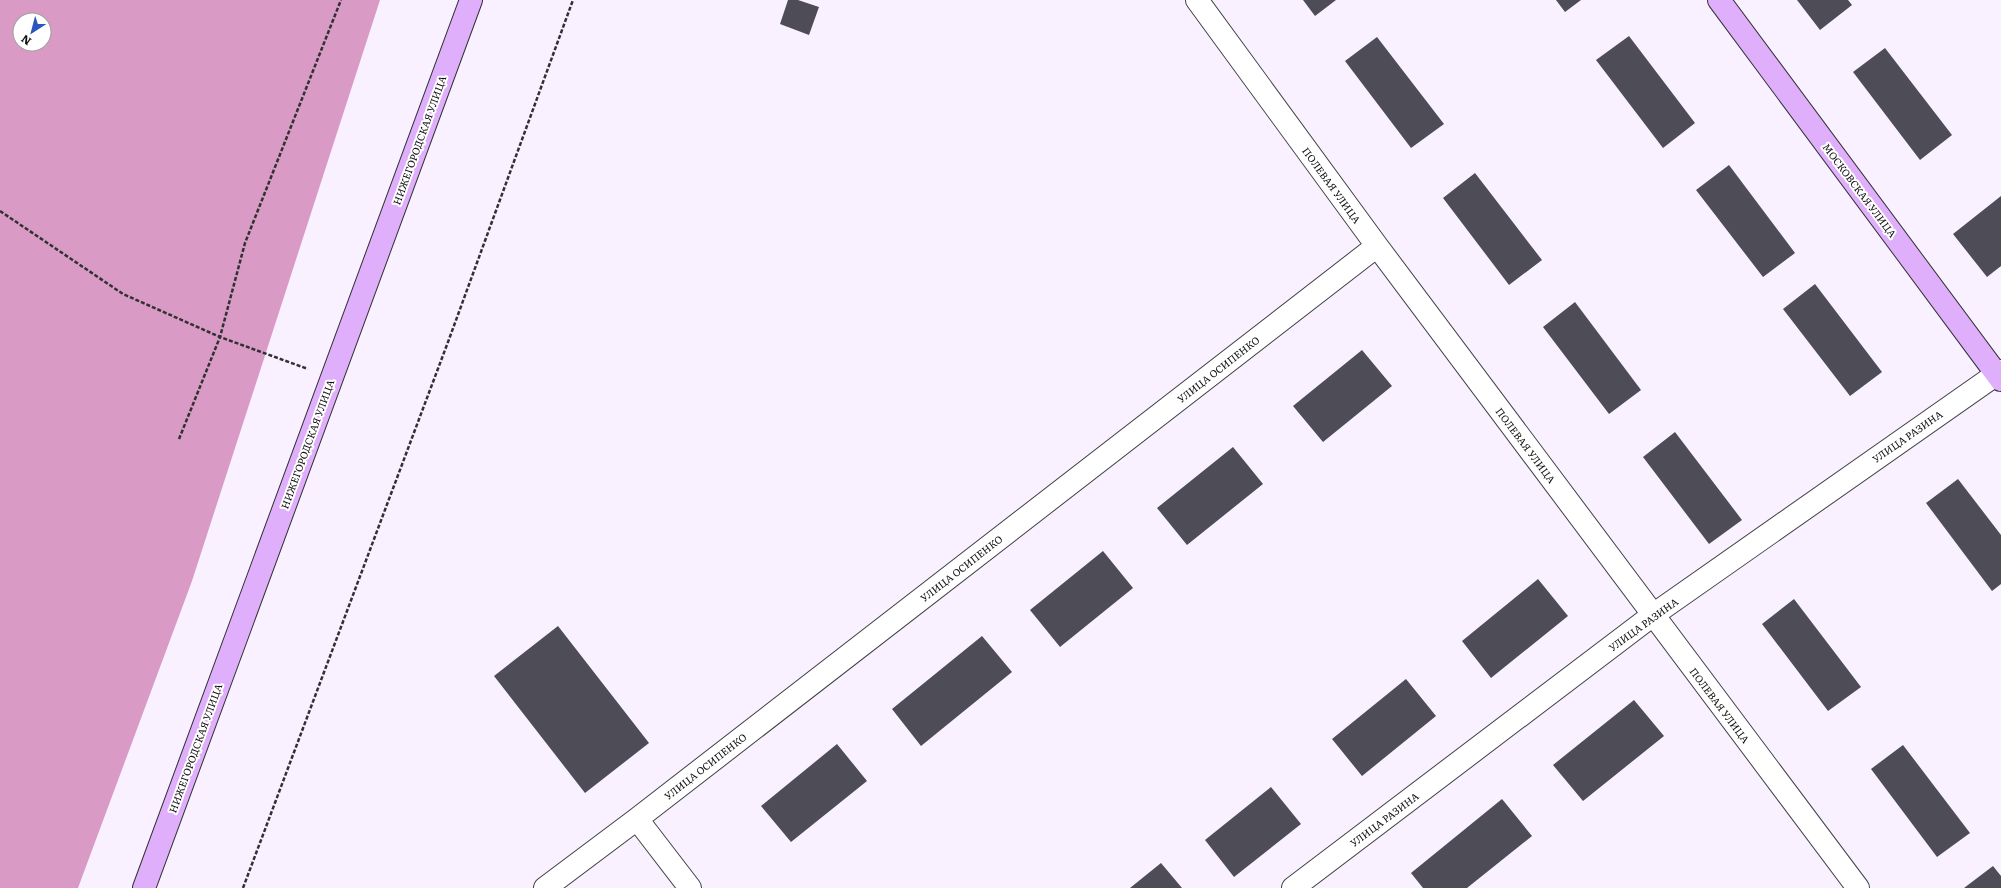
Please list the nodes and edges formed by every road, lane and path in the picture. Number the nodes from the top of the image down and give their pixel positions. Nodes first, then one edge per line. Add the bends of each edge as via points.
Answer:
1 (341, 0) edge
2 (471, 0) edge
3 (573, 0) edge
4 (1197, 0) edge
5 (1719, 0) edge
6 (0, 211) edge
7 (1377, 246) junction
8 (220, 336) junction
9 (2000, 375) edge
10 (332, 378) junction
11 (179, 439) dead end
12 (1653, 615) junction
13 (637, 819) junction
14 (144, 888) edge
15 (242, 888) edge
16 (545, 888) edge
17 (690, 888) edge
18 (1293, 888) edge
19 (1858, 888) edge

1 - 8 path via 245,243
2 - 10 street, НИЖЕГОРОДСКАЯ УЛИЦА
3 - 15 path via 448,342
4 - 7 street, ПОЛЕВАЯ УЛИЦА
5 - 9 street, МОСКОВСКАЯ УЛИЦА
6 - 8 path via 123,294
7 - 12 street, ПОЛЕВАЯ УЛИЦА
7 - 13 street, УЛИЦА ОСИПЕНКО
8 - 10 path
8 - 11 path
9 - 12 street, УЛИЦА РАЗИНА
10 - 14 street, НИЖЕГОРОДСКАЯ УЛИЦА
12 - 18 street, УЛИЦА РАЗИНА
12 - 19 street, ПОЛЕВАЯ УЛИЦА
13 - 16 street, УЛИЦА ОСИПЕНКО
13 - 17 street

